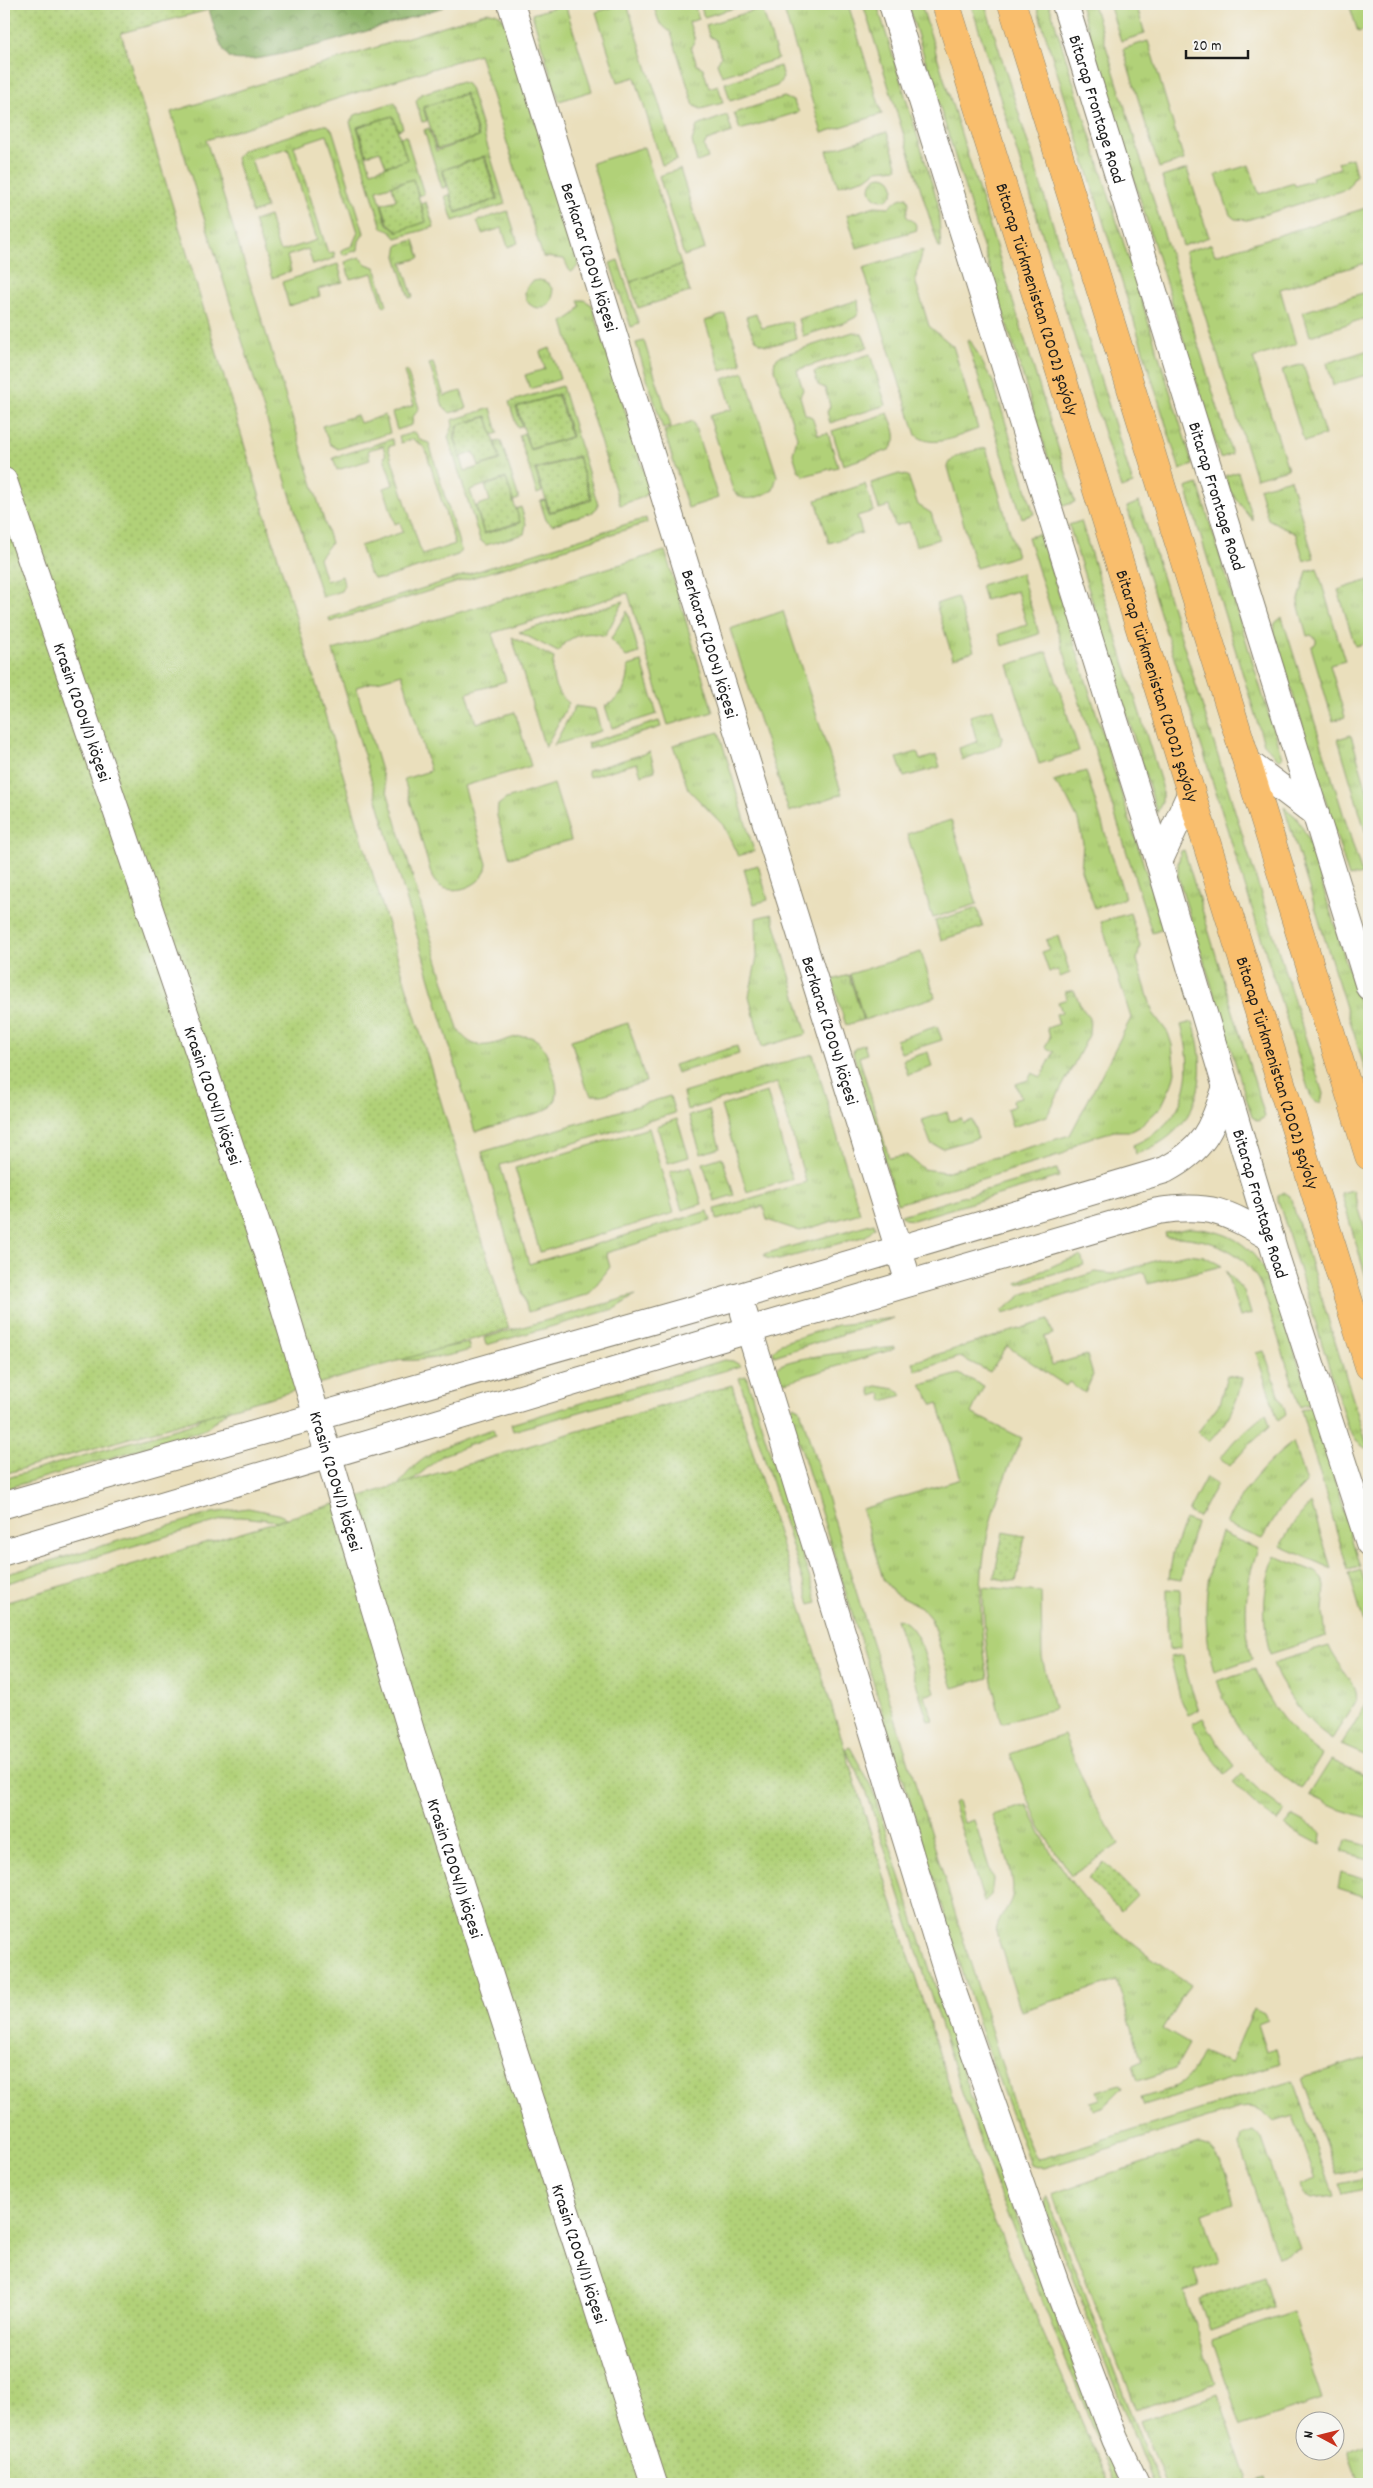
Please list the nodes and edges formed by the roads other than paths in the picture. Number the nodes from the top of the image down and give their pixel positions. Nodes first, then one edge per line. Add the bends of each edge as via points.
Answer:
1 (511, 4) edge
2 (892, 4) edge
3 (946, 4) edge
4 (1012, 4) edge
5 (1065, 4) edge
6 (4, 481) edge
7 (1246, 762) junction
8 (1191, 792) junction
9 (1316, 814) junction
10 (1160, 862) junction
11 (1369, 987) edge
12 (1226, 1087) junction
13 (1369, 1156) edge
14 (1271, 1238) junction
15 (897, 1250) junction
16 (909, 1283) junction
17 (740, 1296) junction
18 (749, 1330) junction
19 (1369, 1366) edge
20 (318, 1414) junction
21 (1342, 1453) junction
22 (329, 1455) junction
23 (1369, 1474) edge
24 (4, 1505) edge
25 (1369, 1543) edge
26 (4, 1552) edge
27 (654, 2484) edge
28 (1136, 2484) edge

1 - 15 street, Berkarar (2004) köçesi
2 - 10 street, Bitarap Frontage Road
3 - 8 main road, Bitarap Türkmenistan (2002) şaýoly
4 - 7 main road
5 - 9 street, Bitarap Frontage Road
6 - 20 street, Krasin (2004/1) köçesi via 276,1280
7 - 9 street
7 - 13 main road
8 - 10 street
8 - 19 main road, Bitarap Türkmenistan (2002) şaýoly
9 - 11 street, Bitarap Frontage Road
10 - 12 street, Bitarap Frontage Road
12 - 14 street, Bitarap Frontage Road
12 - 15 street via 1212,1126 1201,1144 1186,1158 1165,1170
14 - 16 street via 1221,1211 1201,1207 1178,1208
14 - 21 street, Bitarap Frontage Road
15 - 16 street, Berkarar (2004) köçesi
15 - 17 street
16 - 18 street
17 - 18 street
17 - 20 street
18 - 22 street
18 - 28 street via 953,1992 1056,2284 1115,2439
20 - 22 street, Krasin (2004/1) köçesi
20 - 24 street
21 - 23 street
21 - 25 street, Bitarap Frontage Road
22 - 26 street
22 - 27 street, Krasin (2004/1) köçesi via 412,1734

